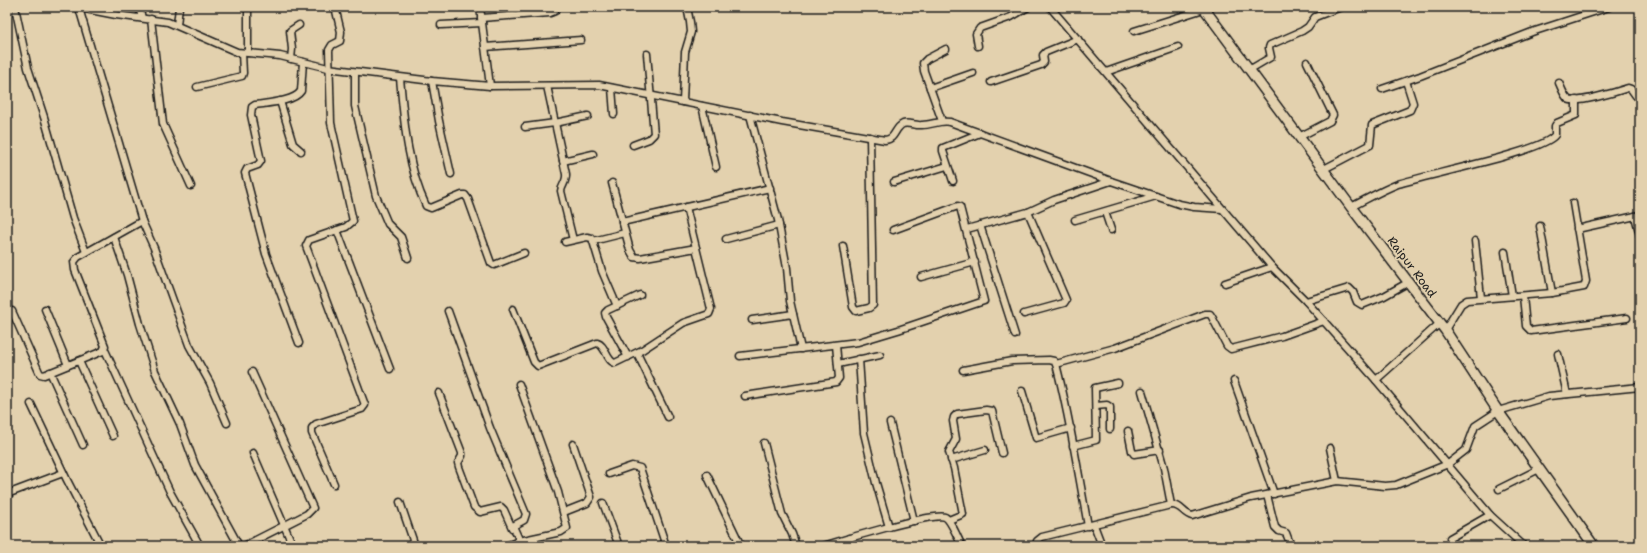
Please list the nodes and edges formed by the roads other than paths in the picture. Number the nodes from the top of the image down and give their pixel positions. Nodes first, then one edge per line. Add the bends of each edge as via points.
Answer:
1 (15, 7) edge
2 (77, 7) edge
3 (139, 7) edge
4 (179, 7) edge
5 (248, 7) edge
6 (336, 7) edge
7 (480, 7) edge
8 (556, 7) edge
9 (687, 7) edge
10 (1028, 7) edge
11 (1050, 7) edge
12 (1341, 7) edge
13 (1609, 7) edge
14 (1204, 8) edge
15 (142, 18) junction
16 (151, 19) junction
17 (482, 21) junction
18 (177, 25) junction
19 (299, 25) dead end
20 (441, 26) dead end
21 (1134, 31) dead end
22 (1078, 39) junction
23 (581, 40) dead end
24 (978, 46) dead end
25 (485, 47) junction
26 (1178, 48) dead end
27 (946, 49) dead end
28 (245, 53) junction
29 (647, 54) dead end
30 (291, 59) junction
31 (303, 62) junction
32 (1307, 62) dead end
33 (328, 68) junction
34 (1249, 70) junction
35 (355, 72) junction
36 (1106, 72) junction
37 (973, 73) dead end
38 (400, 78) junction
39 (432, 81) junction
40 (1406, 81) junction
41 (991, 82) dead end
42 (1559, 83) dead end
43 (490, 86) junction
44 (547, 86) junction
45 (197, 87) dead end
46 (612, 88) junction
47 (930, 88) junction
48 (1382, 89) dead end
49 (650, 95) junction
50 (1640, 97) edge
51 (1576, 100) junction
52 (280, 101) junction
53 (683, 102) junction
54 (702, 106) junction
55 (614, 114) dead end
56 (588, 116) dead end
57 (750, 116) junction
58 (942, 121) junction
59 (554, 123) junction
60 (525, 127) dead end
61 (980, 133) junction
62 (870, 137) junction
63 (1300, 137) junction
64 (632, 145) dead end
65 (301, 151) dead end
66 (593, 154) dead end
67 (563, 161) junction
68 (947, 166) junction
69 (716, 167) dead end
70 (1324, 169) junction
71 (451, 174) dead end
72 (952, 181) dead end
73 (1111, 181) junction
74 (894, 182) dead end
75 (612, 183) dead end
76 (191, 186) dead end
77 (770, 188) junction
78 (1156, 196) junction
79 (1573, 203) dead end
80 (686, 207) junction
81 (1351, 207) junction
82 (1222, 209) junction
83 (1028, 212) junction
84 (1105, 212) junction
85 (1637, 215) edge
86 (142, 220) junction
87 (1075, 220) dead end
88 (622, 222) junction
89 (779, 225) junction
90 (980, 225) junction
91 (1540, 226) dead end
92 (967, 229) junction
93 (1577, 229) junction
94 (337, 230) junction
95 (893, 230) dead end
96 (1111, 230) dead end
97 (625, 234) junction
98 (1640, 236) edge
99 (114, 237) junction
100 (726, 239) dead end
101 (573, 240) junction
102 (593, 241) junction
103 (1475, 241) dead end
104 (565, 242) dead end
105 (843, 246) dead end
106 (696, 248) junction
107 (86, 252) junction
108 (1505, 252) dead end
109 (524, 253) dead end
110 (408, 258) dead end
111 (975, 262) junction
112 (1272, 267) junction
113 (921, 276) dead end
114 (1409, 282) junction
115 (1226, 283) dead end
116 (1552, 293) junction
117 (640, 295) dead end
118 (1512, 296) junction
119 (1523, 296) junction
120 (1481, 298) junction
121 (1306, 301) junction
122 (617, 306) junction
123 (45, 309) dead end
124 (514, 309) dead end
125 (12, 311) dead end
126 (448, 311) dead end
127 (793, 314) junction
128 (1024, 314) dead end
129 (1627, 318) dead end
130 (752, 320) dead end
131 (1324, 321) junction
132 (1443, 327) junction
133 (1015, 335) dead end
134 (299, 343) dead end
135 (836, 345) junction
136 (801, 349) junction
137 (104, 350) junction
138 (637, 353) junction
139 (1558, 354) dead end
140 (880, 355) dead end
141 (740, 356) dead end
142 (628, 357) junction
143 (859, 359) junction
144 (80, 361) junction
145 (838, 364) junction
146 (1056, 364) junction
147 (68, 365) junction
148 (390, 369) dead end
149 (963, 370) dead end
150 (50, 372) junction
151 (252, 372) dead end
152 (1376, 380) junction
153 (1234, 381) dead end
154 (1118, 383) dead end
155 (518, 384) dead end
156 (1640, 389) edge
157 (1022, 391) dead end
158 (1142, 391) dead end
159 (439, 393) dead end
160 (1567, 394) junction
161 (745, 396) dead end
162 (31, 404) dead end
163 (1096, 406) junction
164 (1498, 412) junction
165 (668, 417) dead end
166 (226, 423) dead end
167 (890, 423) dead end
168 (1071, 428) junction
169 (1110, 428) dead end
170 (1128, 431) dead end
171 (113, 436) dead end
172 (764, 443) dead end
173 (573, 444) dead end
174 (83, 446) dead end
175 (1073, 446) junction
176 (1330, 448) dead end
177 (985, 450) dead end
178 (1160, 450) junction
179 (253, 453) dead end
180 (1002, 453) dead end
181 (951, 460) junction
182 (1448, 464) junction
183 (1539, 469) junction
184 (63, 472) junction
185 (609, 474) dead end
186 (707, 475) dead end
187 (1337, 481) junction
188 (334, 484) dead end
189 (1498, 489) dead end
190 (7, 494) edge
191 (1270, 495) junction
192 (400, 502) dead end
193 (603, 503) dead end
194 (1171, 505) junction
195 (564, 512) junction
196 (1490, 515) junction
197 (949, 520) junction
198 (914, 521) junction
199 (285, 524) junction
200 (1091, 526) junction
201 (889, 527) junction
202 (512, 528) junction
203 (849, 538) junction
204 (1450, 538) dead end
205 (520, 543) edge
206 (101, 546) edge
207 (200, 546) edge
208 (239, 546) edge
209 (244, 546) edge
210 (294, 546) edge
211 (415, 546) edge
212 (506, 546) edge
213 (619, 546) edge
214 (666, 546) edge
215 (741, 546) edge
216 (796, 546) edge
217 (822, 546) edge
218 (852, 546) edge
219 (962, 546) edge
220 (1036, 546) edge
221 (1102, 546) edge
222 (1291, 546) edge
223 (1524, 546) edge
224 (1594, 546) edge

1 - 107 street via 28,68 73,218
2 - 15 street
2 - 86 street
3 - 15 street
4 - 18 street
5 - 28 street
6 - 33 street via 341,36 338,42 329,48
7 - 17 street
8 - 17 street via 555,11 550,13
9 - 53 street via 691,32 685,52
10 - 24 street via 1011,17 980,28 976,34
11 - 22 street
12 - 34 street via 1315,17 1306,28 1270,45 1271,57
13 - 40 street via 1532,32
14 - 21 street
14 - 34 main road, Raipur Road
15 - 16 street
16 - 18 street
16 - 76 street via 163,124
17 - 20 street
17 - 25 street
18 - 28 street via 225,47
19 - 30 street via 290,31
22 - 36 street
22 - 41 street via 1046,52 1041,65
23 - 25 street
25 - 43 street
26 - 36 street
27 - 47 street via 923,63
28 - 30 street
28 - 45 street via 241,77
29 - 49 street
30 - 31 street
31 - 33 street
31 - 52 street via 300,93
32 - 63 street via 1333,115 1330,120
33 - 35 street
33 - 94 street via 331,123 353,218 350,224
34 - 63 main road, Raipur Road
35 - 38 street
35 - 110 street via 355,106 376,196 388,224 401,238
36 - 82 street
37 - 47 street
38 - 39 street
38 - 109 street via 406,141 426,206 430,208 465,195 491,263 494,265
39 - 43 street
39 - 71 street
40 - 48 street
40 - 70 street via 1413,103 1410,110 1372,125 1370,145
42 - 51 street via 1570,101
43 - 44 street
44 - 46 street via 591,85
44 - 59 street
46 - 49 street
46 - 55 street
47 - 58 street
49 - 53 street
49 - 64 street via 653,136 649,140
50 - 51 street via 1628,88
51 - 81 street via 1576,115 1557,123 1554,137 1543,143 1399,184
52 - 65 street via 293,144
52 - 134 street via 252,107 251,114 261,161 245,173 266,254
53 - 54 street
54 - 57 street
54 - 69 street
56 - 59 street
57 - 62 street
57 - 77 street
58 - 61 street
58 - 62 street via 923,125 905,124 900,126 890,139
59 - 60 street
59 - 67 street
61 - 68 street via 944,147
61 - 73 street
62 - 105 street via 873,305 870,308 856,311 853,307
63 - 70 main road, Raipur Road
66 - 67 street
67 - 101 street via 567,177 561,191
68 - 72 street
68 - 74 street
70 - 81 main road, Raipur Road
73 - 78 street
73 - 83 street via 1054,200
75 - 88 street
77 - 80 street
77 - 89 street
78 - 82 street via 1194,207
78 - 84 street
79 - 93 street
80 - 88 street
80 - 106 street
81 - 114 main road, Raipur Road
82 - 112 street
83 - 90 street
83 - 128 street via 1066,301
84 - 87 street
84 - 96 street
85 - 93 street
85 - 98 street
86 - 99 street
86 - 166 street via 189,345 210,383
88 - 97 street
89 - 100 street
89 - 127 street
90 - 92 street
90 - 133 street
91 - 116 street
92 - 95 street via 961,208 958,206
92 - 111 street
93 - 116 street via 1586,285 1582,288
94 - 148 street
94 - 188 street via 309,240 306,246 364,402 362,408 316,424 312,428
97 - 102 street
97 - 106 street via 630,250 637,258
99 - 107 street
99 - 208 street via 155,371 180,424 195,465
101 - 102 street via 590,237
101 - 104 street
102 - 122 street
103 - 120 street
106 - 138 street via 711,312 680,325
107 - 137 street via 75,260 74,265 105,346
108 - 118 street
111 - 113 street
111 - 135 street via 985,299 983,302 858,342
112 - 115 street
112 - 121 street
114 - 121 street via 1362,305 1349,288
114 - 132 main road, Raipur Road
116 - 119 street
117 - 122 street
118 - 119 street
118 - 120 street
119 - 129 street via 1526,326 1531,331
120 - 132 street via 1464,301
121 - 131 street
122 - 142 street via 608,310 606,314
123 - 147 street
124 - 142 street via 537,365 597,343 601,344 612,363
125 - 150 street via 39,373 42,375
126 - 202 street via 490,428 526,514 526,519
127 - 130 street
127 - 136 street
131 - 146 street via 1282,336 1231,349 1210,314 1205,314 1115,348
131 - 152 street
132 - 152 street
132 - 164 main road, Raipur Road
135 - 136 street
135 - 145 street
136 - 141 street
137 - 144 street
137 - 207 street via 182,516
138 - 142 street
138 - 165 street
139 - 160 street
140 - 143 street
143 - 145 street
143 - 201 street via 864,433
144 - 147 street
144 - 171 street
145 - 161 street via 839,378 834,383
146 - 149 street via 1049,360 1012,361
146 - 168 street
147 - 150 street
150 - 174 street
151 - 199 street via 312,506 310,512
152 - 182 street
153 - 191 street
154 - 163 street via 1095,388
155 - 195 street
156 - 160 street
157 - 168 street via 1036,438
158 - 178 street
159 - 202 street via 462,453 458,465 474,508 480,512 501,507
160 - 164 street via 1549,396
162 - 184 street
163 - 169 street via 1110,407
163 - 175 street via 1097,438
164 - 182 street via 1474,426 1466,450
164 - 183 main road, Raipur Road
167 - 198 street
168 - 175 street
170 - 178 street via 1134,454
172 - 216 street via 782,514
173 - 195 street via 591,499 584,505
175 - 200 street
176 - 187 street
177 - 181 street
178 - 194 street
179 - 199 street
180 - 181 street via 993,412 986,410 957,414 954,417 957,437 949,450
181 - 197 street via 963,514
182 - 187 street via 1389,486
182 - 196 street
183 - 189 street
183 - 224 main road, Raipur Road
184 - 190 street
184 - 206 street
185 - 214 street via 632,466 640,468
186 - 215 street
187 - 191 street
191 - 194 street via 1236,502 1192,516 1178,505
191 - 222 street via 1275,527 1286,533
192 - 211 street
193 - 213 street
194 - 200 street
195 - 205 street via 566,530
196 - 204 street
196 - 223 street
197 - 198 street via 940,516
197 - 219 street
198 - 201 street
199 - 209 street
199 - 210 street
200 - 220 street via 1042,537
200 - 221 street
201 - 203 street
202 - 205 street
203 - 217 street
203 - 218 street
205 - 212 street

